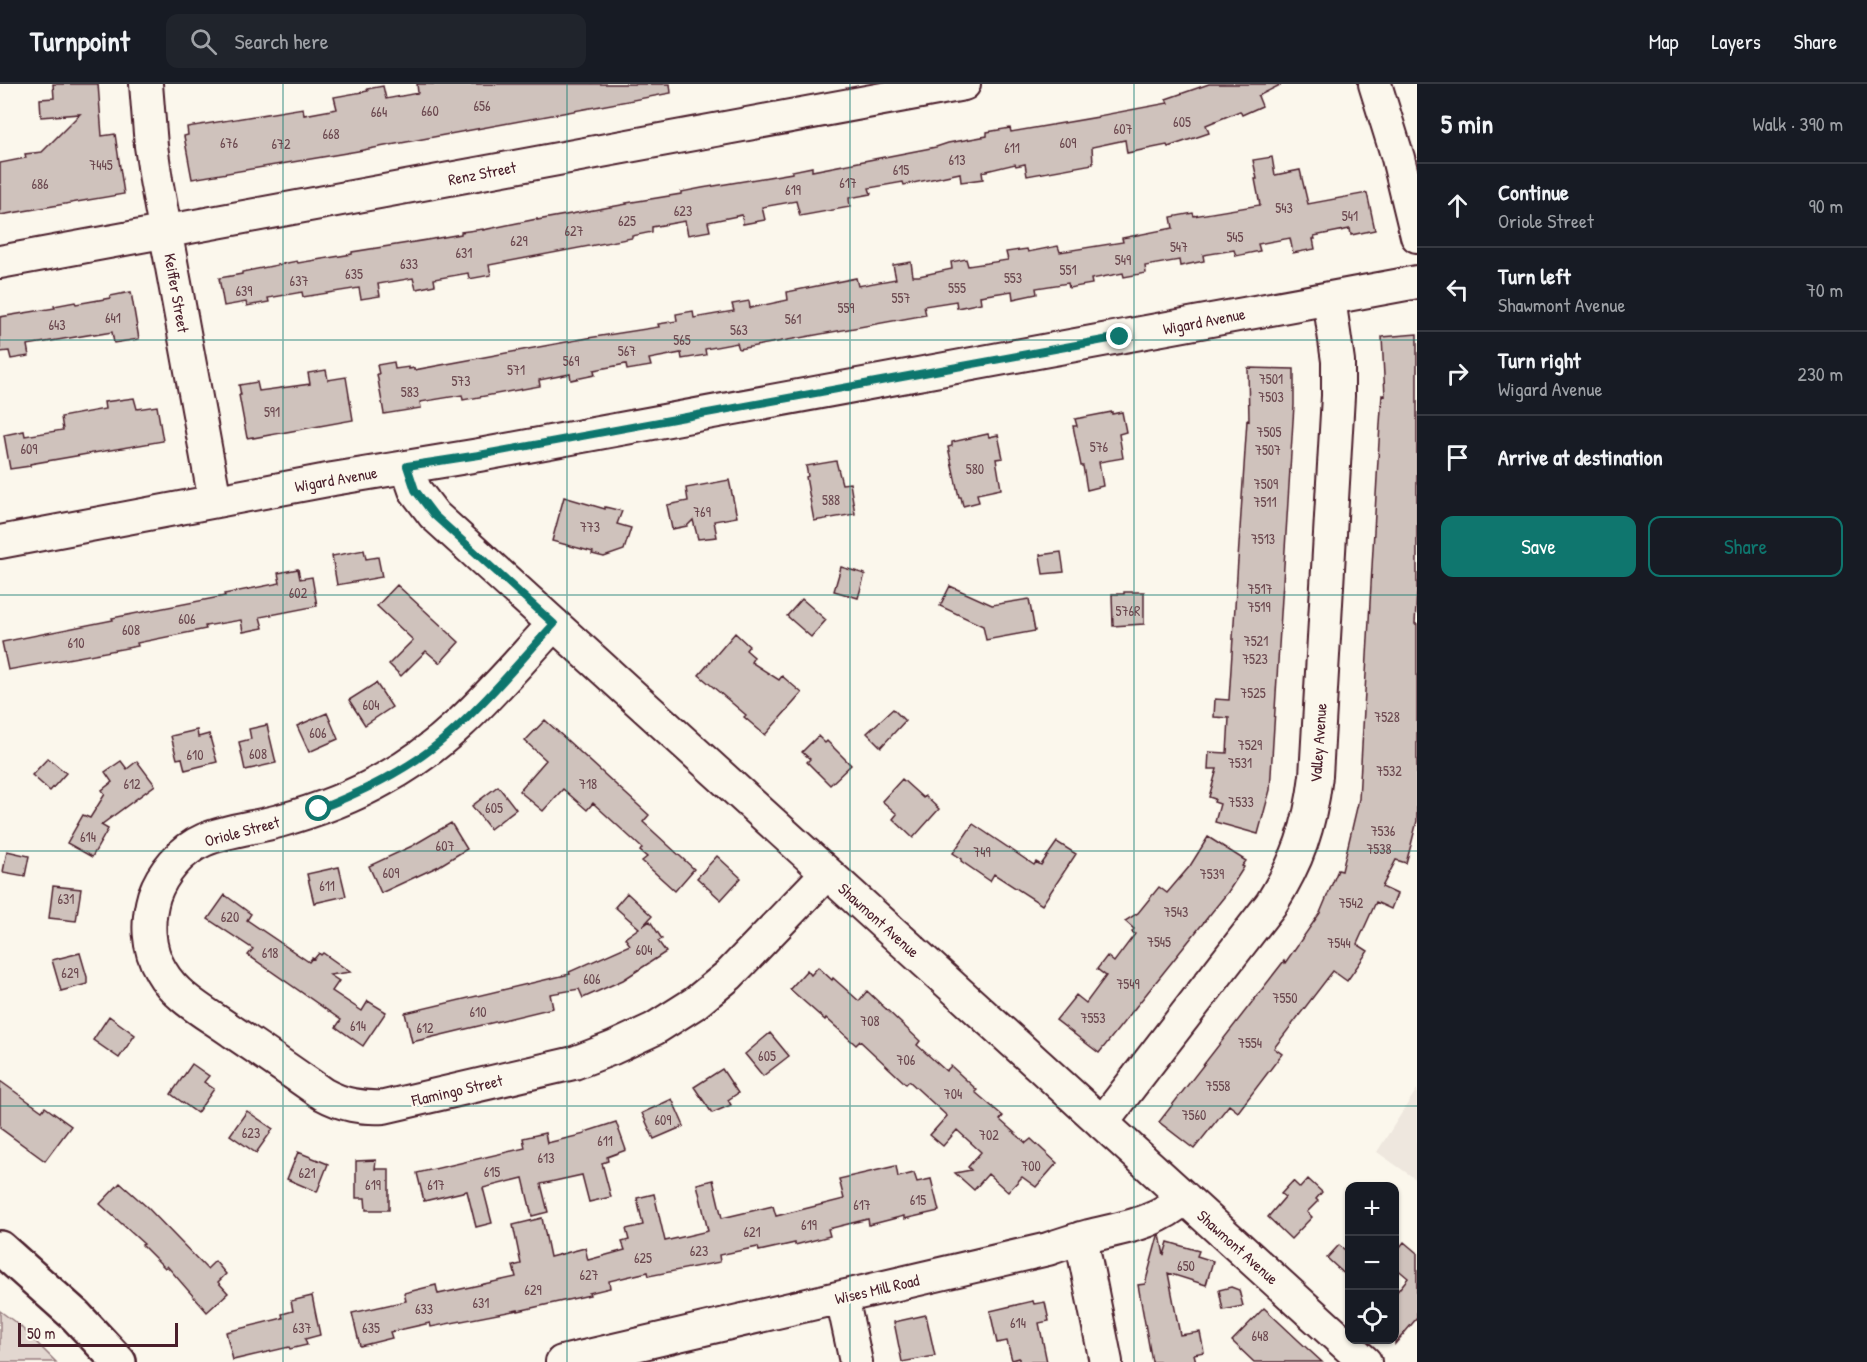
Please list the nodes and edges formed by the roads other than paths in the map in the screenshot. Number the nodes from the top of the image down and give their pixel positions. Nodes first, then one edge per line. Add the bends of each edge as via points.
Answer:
1 (146, 84) edge
2 (962, 84) edge
3 (1375, 84) edge
4 (166, 232) junction
5 (1417, 236) edge
6 (0, 262) edge
7 (1417, 282) edge
8 (1329, 298) junction
9 (407, 466) junction
10 (215, 501) junction
11 (0, 542) edge
12 (554, 624) junction
13 (826, 873) junction
14 (163, 878) joint
15 (1102, 1123) junction
16 (1185, 1198) junction
17 (1081, 1238) junction
18 (0, 1248) edge
19 (842, 1297) junction
20 (605, 1357) edge
21 (119, 1362) edge
22 (562, 1362) edge
23 (856, 1362) edge
24 (1106, 1362) edge
25 (1365, 1362) edge

1 - 4 street, Keiffer Street via 151,146
2 - 4 street, Renz Street
3 - 5 street
4 - 6 street, Renz Street
4 - 10 street, Keiffer Street
7 - 8 street, Wigard Avenue
8 - 9 street, Wigard Avenue
8 - 15 street, Valley Avenue via 1338,361 1338,396 1316,776 1303,844 1271,904
9 - 10 street, Wigard Avenue
9 - 12 street, Shawmont Avenue via 415,490 434,515
10 - 11 street, Wigard Avenue
12 - 13 street, Shawmont Avenue
12 - 14 street, Oriole Street via 460,724 413,762 319,809 203,840 175,861
13 - 14 street, Flamingo Street via 729,975 695,1004 654,1029 574,1063 400,1104 366,1108 323,1094 170,984 160,970 149,935 152,905
13 - 15 street, Shawmont Avenue
15 - 16 street, Shawmont Avenue
16 - 17 street, Wises Mill Road via 1146,1222
16 - 25 street, Shawmont Avenue
17 - 19 street, Wises Mill Road
17 - 24 street
18 - 21 main road via 76,1316
19 - 20 street, Wises Mill Road
19 - 23 street
20 - 22 street, Wises Mill Road

